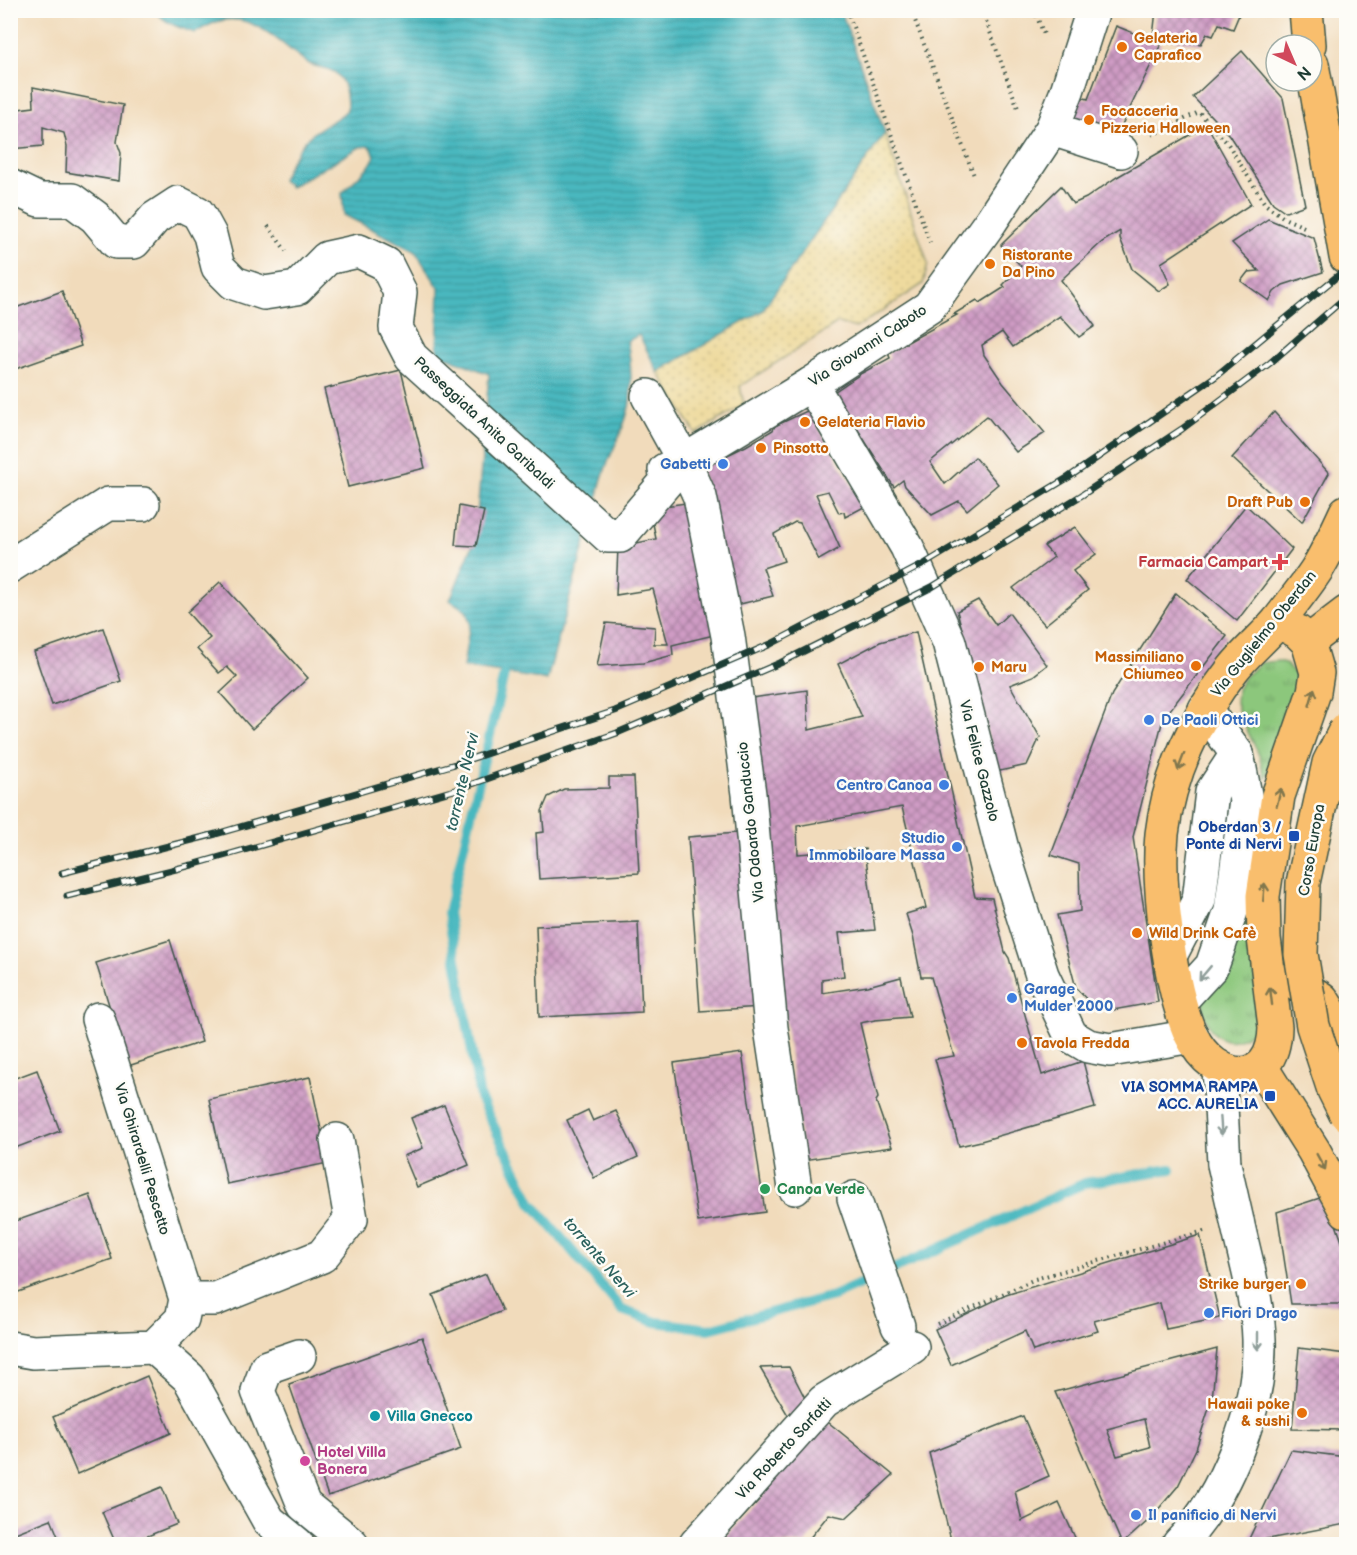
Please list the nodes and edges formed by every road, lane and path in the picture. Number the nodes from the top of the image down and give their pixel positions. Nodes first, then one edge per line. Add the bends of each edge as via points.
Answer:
1 (847, 10) edge
2 (911, 10) edge
3 (982, 10) edge
4 (1093, 10) edge
5 (1306, 10) edge
6 (1308, 33) edge
7 (1317, 93) edge
8 (1044, 143) junction
9 (1121, 151) joint
10 (10, 186) edge
11 (991, 221) junction
12 (1345, 251) edge
13 (946, 286) junction
14 (811, 384) junction
15 (648, 396) dead end
16 (684, 461) junction
17 (143, 504) dead end
18 (1347, 512) edge
19 (10, 566) edge
20 (1347, 613) edge
21 (1278, 621) junction
22 (1308, 642) junction
23 (1205, 709) junction
24 (1347, 720) edge
25 (1347, 729) edge
26 (1294, 751) junction
27 (1237, 754) junction
28 (1236, 869) junction
29 (1199, 900) junction
30 (1264, 938) junction
31 (1171, 954) junction
32 (1180, 1001) junction
33 (1334, 1007) edge
34 (98, 1018) dead end
35 (1191, 1036) junction
36 (1347, 1038) edge
37 (1262, 1071) junction
38 (1219, 1078) junction
39 (1347, 1114) edge
40 (337, 1140) dead end
41 (795, 1188) dead end
42 (854, 1198) dead end
43 (1347, 1211) edge
44 (1224, 1224) junction
45 (186, 1299) junction
46 (905, 1336) junction
47 (154, 1347) junction
48 (10, 1348) edge
49 (299, 1356) dead end
50 (297, 1545) edge
51 (352, 1545) edge
52 (696, 1545) edge
53 (1179, 1545) edge

1 - 13 path
2 - 11 path
3 - 8 path
4 - 8 street, Via Giovanni Caboto via 1067,91
5 - 6 main road
7 - 12 main road
8 - 9 street
8 - 11 street, Via Giovanni Caboto
9 - 12 path via 1199,112 1228,144 1265,204
10 - 16 street, Passeggiata Anita Garibaldi via 39,200 72,200 95,217 116,242 134,242 155,218 178,203 198,213 210,235 218,267 234,283 264,293 297,288 327,258 348,253 359,251 387,264 400,292 396,328 411,357 469,411 620,536
11 - 13 street, Via Giovanni Caboto
13 - 14 street, Via Giovanni Caboto via 929,308
14 - 16 street, Via Giovanni Caboto
14 - 35 street, Via Felice Gazzolo via 907,547 949,642 1002,849 1042,975 1071,1036 1088,1047 1110,1050
15 - 16 street, Via Odoardo Ganduccio
16 - 41 street, Via Odoardo Ganduccio via 700,497 728,636 749,794 771,1028
17 - 19 street via 108,504
18 - 21 main road, Via Guglielmo Oberdan via 1317,569
20 - 22 main road
21 - 22 main road
21 - 23 main road, Via Guglielmo Oberdan via 1234,668
26 -> 22 main road via 1317,673
23 - 27 street
23 -> 31 main road, Via Guglielmo Oberdan via 1180,762 1162,834 1164,905
24 - 26 main road
25 - 39 main road, Corso Europa, bridge via 1329,763 1303,883 1301,954 1313,1026 1334,1090
30 -> 26 main road via 1263,896 1278,796
27 - 28 street via 1246,800
27 - 29 street via 1212,792
28 - 29 street
28 -> 32 street via 1231,911 1212,966
29 - 31 street
30 - 33 main road via 1299,985
37 -> 30 main road via 1275,1040
31 - 32 main road, Via Guglielmo Oberdan
32 - 35 main road, Via Guglielmo Oberdan
33 - 36 main road
34 - 45 street, Via Ghirardelli Pescetto
35 - 38 main road, Via Guglielmo Oberdan
37 - 38 main road via 1245,1075 1227,1072
37 -> 43 main road
38 -> 44 street, bridge
40 - 45 street via 351,1219 322,1256 215,1299
42 - 46 street
44 - 46 path via 1035,1279 924,1331
44 -> 53 street via 1256,1310 1259,1339 1251,1407 1222,1483 1203,1516
45 - 47 street via 183,1319
46 - 52 street, Via Roberto Sarfatti via 824,1401
47 - 48 street via 33,1352
47 - 50 street via 189,1378 269,1521
49 - 51 street via 267,1367 258,1391 304,1505

